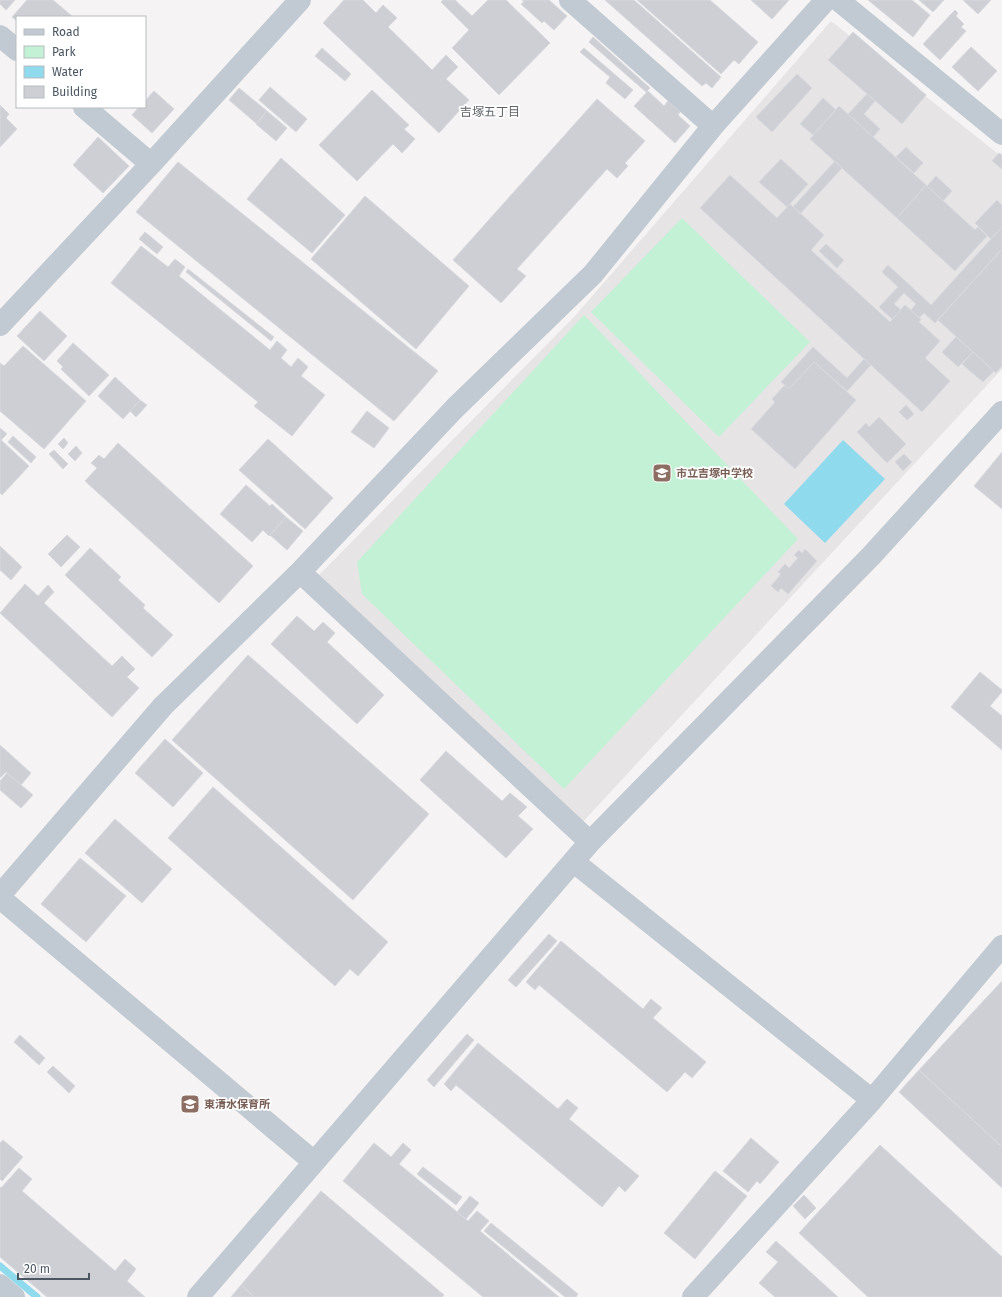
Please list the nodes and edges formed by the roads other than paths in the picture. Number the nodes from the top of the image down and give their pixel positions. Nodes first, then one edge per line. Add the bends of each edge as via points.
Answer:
1 (300, 0) edge
2 (570, 0) edge
3 (826, 0) edge
4 (838, 0) edge
5 (0, 36) edge
6 (16, 49) edge
7 (85, 108) edge
8 (714, 126) junction
9 (1002, 134) edge
10 (151, 164) junction
11 (0, 325) edge
12 (1002, 412) edge
13 (300, 572) junction
14 (590, 842) junction
15 (574, 862) junction
16 (0, 894) edge
17 (0, 898) edge
18 (1002, 946) edge
19 (872, 1100) junction
20 (314, 1162) junction
21 (0, 1285) edge
22 (14, 1297) edge
23 (198, 1297) edge
24 (693, 1297) edge

1 - 10 street
2 - 8 street
3 - 8 street
4 - 9 street
5 - 6 street
7 - 10 street
8 - 13 street via 593,274 455,408
10 - 11 street
12 - 14 street via 872,556
13 - 14 street
13 - 16 street via 163,706
14 - 15 street
15 - 19 street
15 - 20 street
17 - 20 street
18 - 19 street
19 - 24 street
20 - 23 street
21 - 22 street

